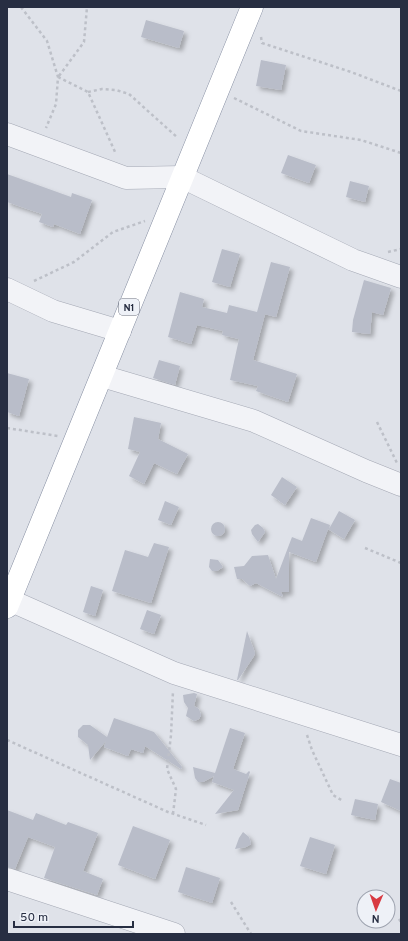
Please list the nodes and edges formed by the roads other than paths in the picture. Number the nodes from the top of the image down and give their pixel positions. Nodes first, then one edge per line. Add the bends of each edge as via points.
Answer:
1 (252, 7) edge
2 (7, 134) edge
3 (182, 178) junction
4 (401, 277) edge
5 (9, 290) edge
6 (120, 331) junction
7 (102, 376) junction
8 (399, 474) edge
9 (8, 602) edge
10 (401, 745) edge
11 (7, 879) edge
12 (174, 934) edge

1 - 3 highway, N1
2 - 3 street via 126,178
3 - 4 street via 353,260
3 - 6 highway, N1
5 - 6 street via 53,311
6 - 7 highway, N1
7 - 8 street via 254,421 366,471
7 - 9 highway, N1
9 - 10 street via 174,673
11 - 12 street

